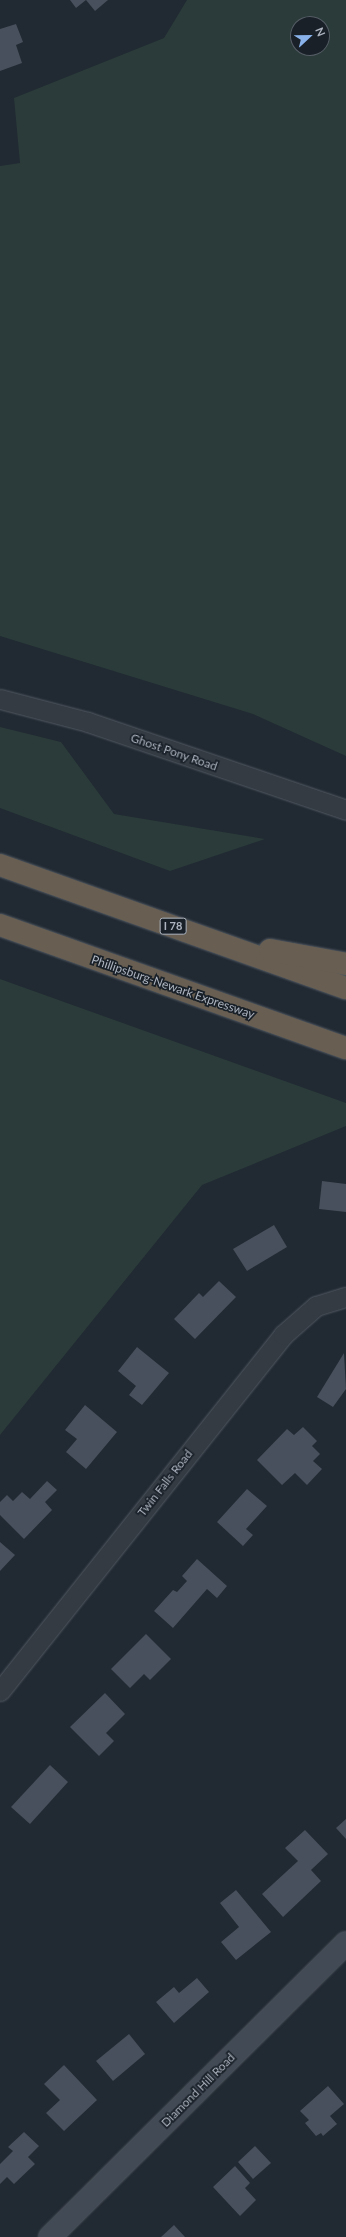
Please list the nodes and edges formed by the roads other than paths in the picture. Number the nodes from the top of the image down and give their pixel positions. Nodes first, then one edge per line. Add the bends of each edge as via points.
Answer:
1 (0, 699) edge
2 (346, 810) edge
3 (0, 865) edge
4 (0, 925) edge
5 (218, 942) junction
6 (346, 964) edge
7 (346, 988) edge
8 (346, 1048) edge
9 (346, 1297) edge
10 (0, 1691) edge
11 (346, 1943) edge
12 (50, 2237) edge

1 - 2 street, Ghost Pony Road via 88,722
3 - 5 highway, I 78
4 - 8 highway, Phillipsburg-Newark Expressway
5 - 6 highway
5 - 7 highway, I 78
9 - 10 street, Twin Falls Road via 316,1306 283,1335
11 - 12 main road, Diamond Hill Road

